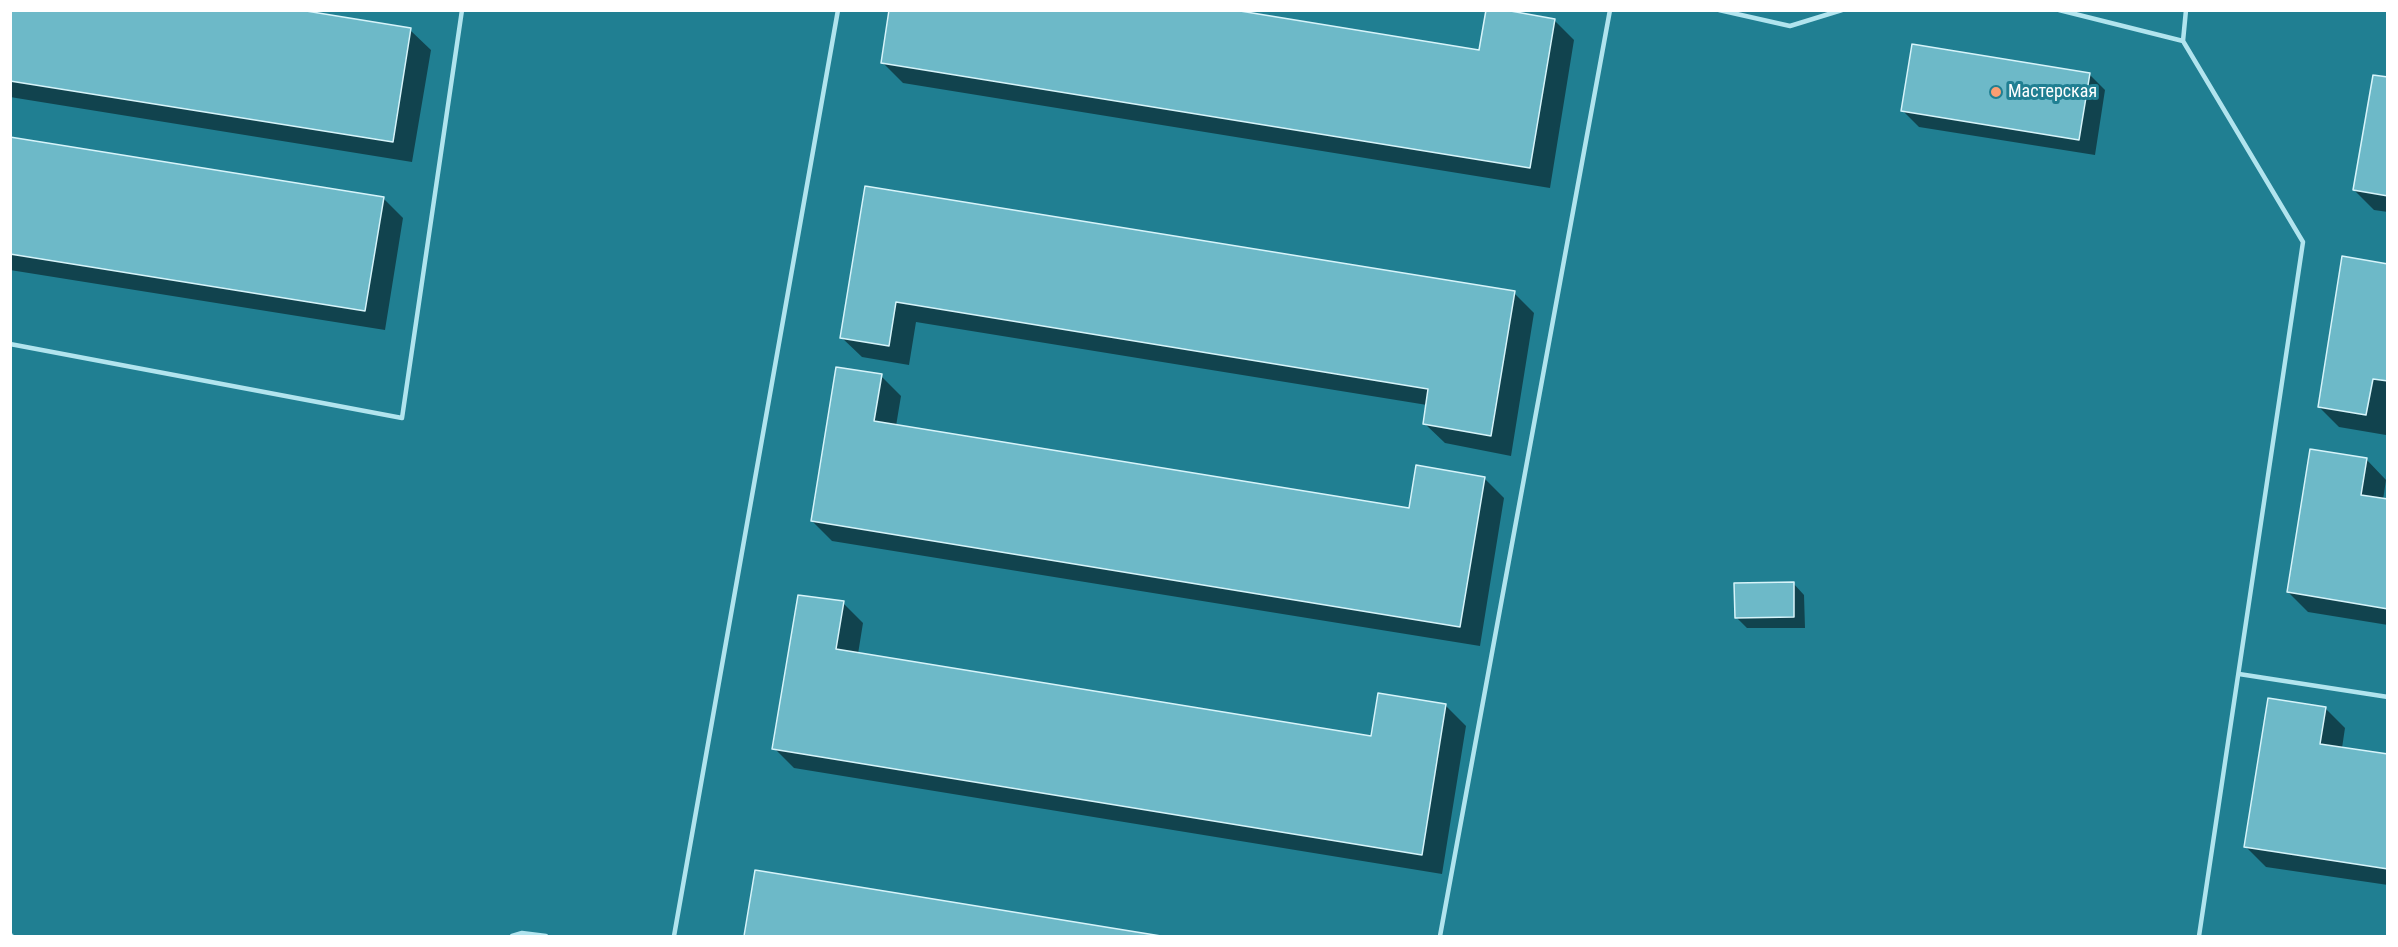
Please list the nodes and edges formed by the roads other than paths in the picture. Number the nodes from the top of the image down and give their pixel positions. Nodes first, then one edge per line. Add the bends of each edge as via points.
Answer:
1 (462, 10) edge
2 (838, 10) edge
3 (1610, 10) edge
4 (1719, 10) edge
5 (1842, 10) edge
6 (2059, 10) edge
7 (2186, 10) edge
8 (2183, 41) junction
9 (10, 344) edge
10 (2239, 674) junction
11 (2388, 697) edge
12 (512, 936) edge
13 (546, 936) edge
14 (674, 936) edge
15 (1440, 936) edge
16 (2199, 936) edge

1 - 9 lane via 402,418
2 - 14 lane
3 - 15 lane
4 - 5 lane via 1790,26
6 - 8 lane
7 - 8 lane
8 - 10 lane via 2303,242
10 - 11 lane
10 - 16 lane
12 - 13 lane

